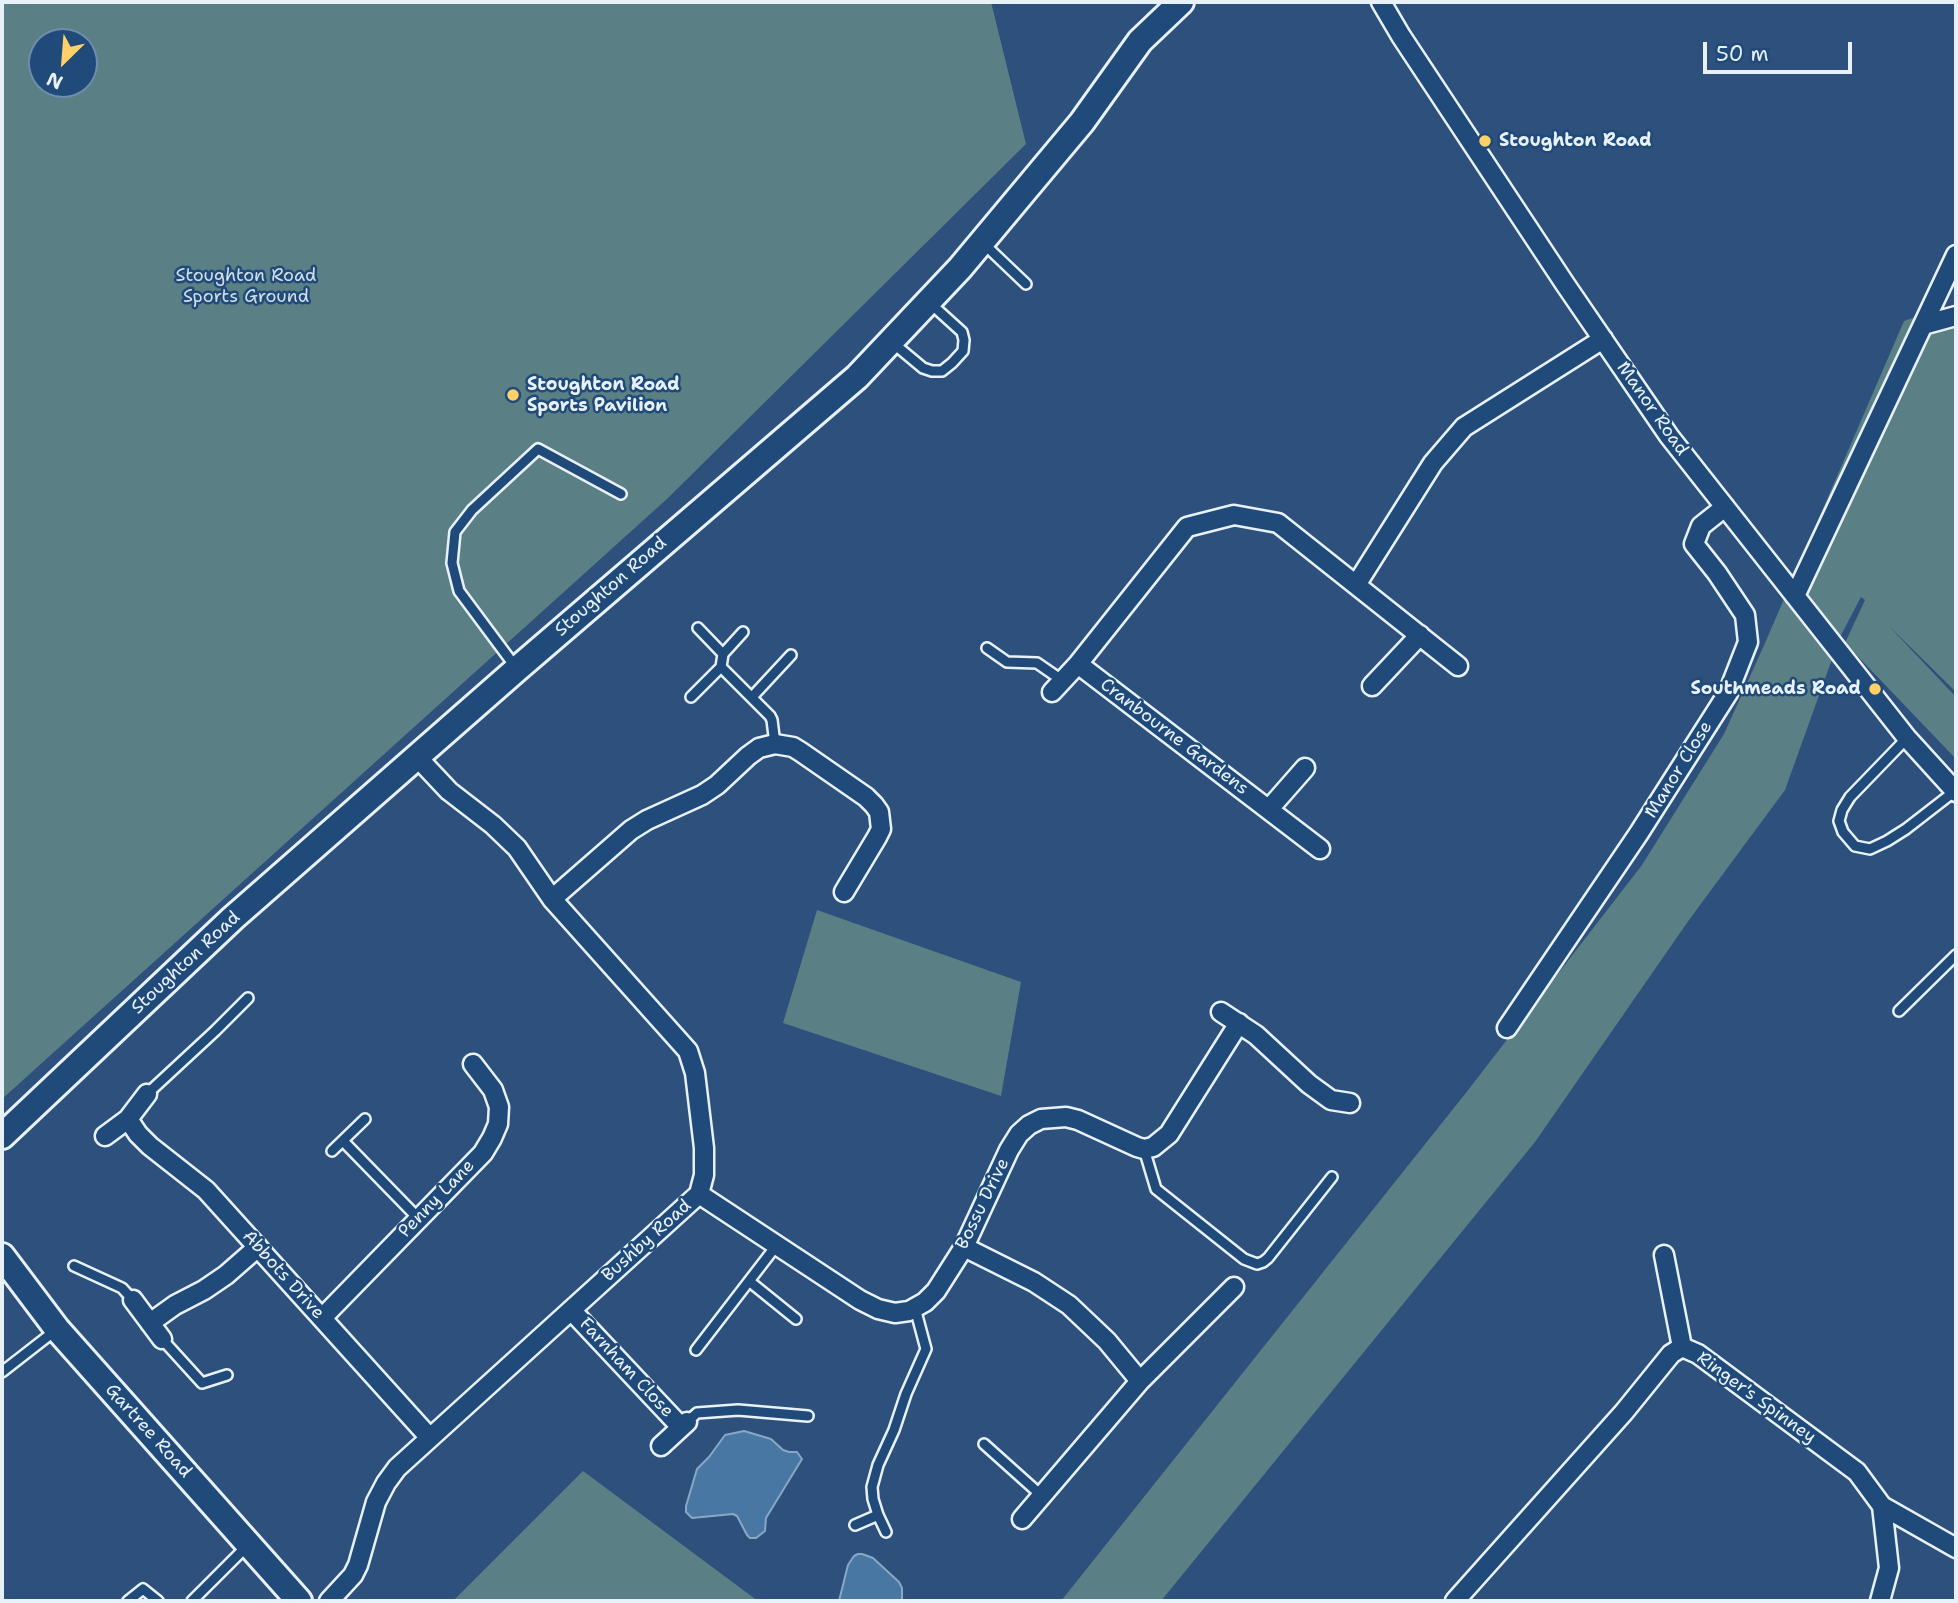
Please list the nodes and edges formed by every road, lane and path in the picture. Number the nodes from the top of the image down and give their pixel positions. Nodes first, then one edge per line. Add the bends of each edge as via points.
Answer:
1 (1181, 2) edge
2 (1381, 2) edge
3 (981, 242) junction
4 (1956, 255) edge
5 (1026, 284) dead end
6 (928, 301) junction
7 (1956, 316) edge
8 (1923, 325) junction
9 (1603, 339) junction
10 (891, 341) junction
11 (621, 494) dead end
12 (1725, 507) junction
13 (1356, 585) junction
14 (1795, 596) junction
15 (698, 628) dead end
16 (743, 632) dead end
17 (1420, 635) junction
18 (987, 648) dead end
19 (723, 654) junction
20 (791, 655) dead end
21 (1078, 664) junction
22 (1458, 666) dead end
23 (720, 667) junction
24 (517, 669) junction
25 (1372, 686) dead end
26 (1058, 687) joint
27 (691, 697) dead end
28 (752, 697) junction
29 (1907, 738) junction
30 (775, 744) junction
31 (417, 757) junction
32 (1305, 768) dead end
33 (1956, 792) edge
34 (1269, 809) junction
35 (1320, 849) dead end
36 (844, 892) dead end
37 (552, 899) junction
38 (1956, 955) edge
39 (248, 998) dead end
40 (1899, 1011) dead end
41 (1221, 1012) dead end
42 (1239, 1023) junction
43 (1507, 1028) dead end
44 (473, 1064) dead end
45 (147, 1094) joint
46 (1350, 1103) dead end
47 (128, 1119) junction
48 (365, 1119) dead end
49 (2, 1136) edge
50 (105, 1136) dead end
51 (343, 1141) junction
52 (1144, 1149) junction
53 (332, 1152) dead end
54 (1332, 1177) dead end
55 (699, 1194) junction
56 (418, 1218) junction
57 (776, 1246) junction
58 (258, 1247) junction
59 (964, 1247) junction
60 (1664, 1255) dead end
61 (2, 1256) edge
62 (74, 1266) dead end
63 (748, 1282) junction
64 (1234, 1287) dead end
65 (133, 1300) joint
66 (915, 1308) junction
67 (571, 1310) junction
68 (322, 1318) junction
69 (796, 1319) dead end
70 (150, 1323) junction
71 (57, 1329) junction
72 (162, 1339) joint
73 (1682, 1347) junction
74 (696, 1350) dead end
75 (2, 1372) edge
76 (227, 1375) dead end
77 (1140, 1381) junction
78 (808, 1416) dead end
79 (684, 1424) junction
80 (430, 1438) junction
81 (985, 1444) dead end
82 (661, 1446) dead end
83 (1042, 1496) junction
84 (1882, 1506) junction
85 (878, 1515) junction
86 (1022, 1519) dead end
87 (855, 1525) dead end
88 (886, 1532) dead end
89 (249, 1543) junction
90 (1956, 1548) edge
91 (128, 1601) edge
92 (158, 1601) edge
93 (192, 1601) edge
94 (299, 1601) edge
95 (329, 1601) edge
96 (1455, 1601) edge
97 (1880, 1601) edge

1 - 3 main road, Stoughton Road via 1140,41 1082,121
2 - 9 street, Manor Road
3 - 5 lane
3 - 6 main road, Stoughton Road
4 - 8 street
6 - 10 main road, Stoughton Road
6 - 10 lane via 962,332 963,351 952,363 942,371 923,368
7 - 8 street
8 - 14 street
9 - 12 street, Manor Road
9 - 13 street via 1464,426 1433,463
10 - 24 main road, Stoughton Road via 857,377
11 - 24 lane via 538,449 472,510 455,532 452,563 459,591
12 - 14 street, Manor Road
12 - 43 street, Manor Close via 1701,526 1694,544 1745,615 1748,642 1728,693
13 - 17 street
13 - 21 street via 1278,523 1234,515 1187,527
14 - 29 street, Manor Road
15 - 19 lane
16 - 19 lane
17 - 22 street
17 - 25 street
18 - 26 lane via 1007,662 1037,663
19 - 23 lane
20 - 28 lane
21 - 26 street
21 - 34 street, Cranbourne Gardens
23 - 27 lane
23 - 28 lane
24 - 31 main road, Stoughton Road
28 - 30 lane via 772,720
29 - 33 street, Manor Road
29 - 33 lane via 1842,810 1839,821 1855,846 1870,849 1887,841
30 - 36 street via 801,752 866,797 878,812 881,829
30 - 37 street via 759,748 702,795 631,830
31 - 37 street, Bushby Road via 449,791 507,837
31 - 49 main road, Stoughton Road via 233,918
32 - 34 street
34 - 35 street, Cranbourne Gardens
37 - 55 street, Bushby Road via 688,1051 704,1148
38 - 40 lane
39 - 45 lane
41 - 42 street
42 - 46 street via 1331,1100
42 - 52 street via 1169,1134
44 - 56 street, Penny Lane via 493,1090 498,1124 483,1153
45 - 47 street
47 - 50 street
47 - 58 street, Abbots Drive via 150,1146 206,1190
48 - 51 lane
51 - 53 lane
51 - 56 lane
52 - 54 lane via 1156,1189 1244,1259 1257,1264 1268,1258
52 - 59 street, Bossu Drive via 1066,1116 1028,1125 1009,1150
55 - 57 street
55 - 67 street, Bushby Road
56 - 68 street, Penny Lane
57 - 63 lane
57 - 66 street via 878,1309 895,1313
58 - 68 street, Abbots Drive
58 - 70 street via 215,1283
59 - 66 street, Bossu Drive via 936,1291
59 - 77 street via 1069,1305
60 - 73 street
61 - 71 main road, Gartree Road
62 - 65 lane via 122,1288
63 - 69 lane
63 - 74 lane
64 - 77 street
65 - 70 street
66 - 85 lane via 926,1349 874,1475
67 - 79 street, Farnham Close
67 - 80 street, Bushby Road
68 - 80 street, Abbots Drive
70 - 72 street
71 - 75 lane
71 - 89 main road, Gartree Road
72 - 76 lane via 202,1383
73 - 84 street, Ringer's Spinney via 1698,1354 1857,1472
73 - 96 street, Ringer's Spinney via 1671,1354
77 - 83 street
78 - 79 lane via 738,1410 697,1413
79 - 82 street, Farnham Close
80 - 95 street, Bushby Road via 386,1483 353,1576
81 - 83 lane
83 - 86 street
84 - 90 street
84 - 97 street, Ringer's Spinney via 1889,1568
85 - 87 lane
85 - 88 lane
89 - 93 lane
89 - 94 main road, Gartree Road
91 - 92 lane via 143,1589

